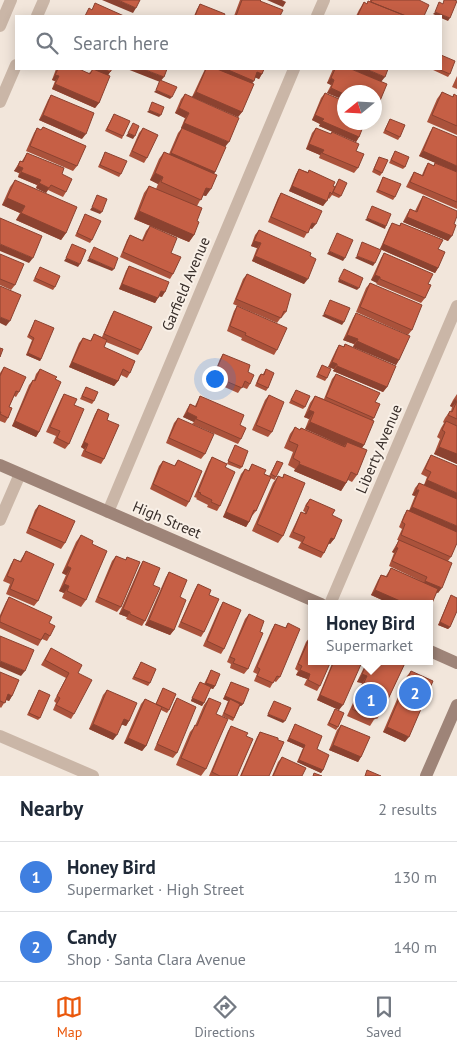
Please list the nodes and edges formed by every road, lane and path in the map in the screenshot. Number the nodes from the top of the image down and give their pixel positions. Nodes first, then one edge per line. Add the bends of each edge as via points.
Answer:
1 (11, 0) edge
2 (44, 0) edge
3 (324, 0) edge
4 (37, 15) edge
5 (317, 15) edge
6 (0, 26) edge
7 (15, 67) edge
8 (294, 70) edge
9 (0, 102) edge
10 (457, 306) edge
11 (0, 465) edge
12 (20, 474) junction
13 (108, 512) junction
14 (0, 520) edge
15 (312, 600) edge
16 (332, 600) edge
17 (433, 652) edge
18 (457, 663) edge
19 (457, 705) edge
20 (0, 736) edge
21 (93, 776) edge
22 (426, 776) edge

1 - 6 street
2 - 4 street
3 - 5 street
7 - 9 street
8 - 13 street, Garfield Avenue
10 - 16 street, Liberty Avenue
11 - 12 main road, High Street
12 - 13 main road, High Street
12 - 14 street
13 - 15 main road, High Street
17 - 18 main road
19 - 22 main road
20 - 21 street

